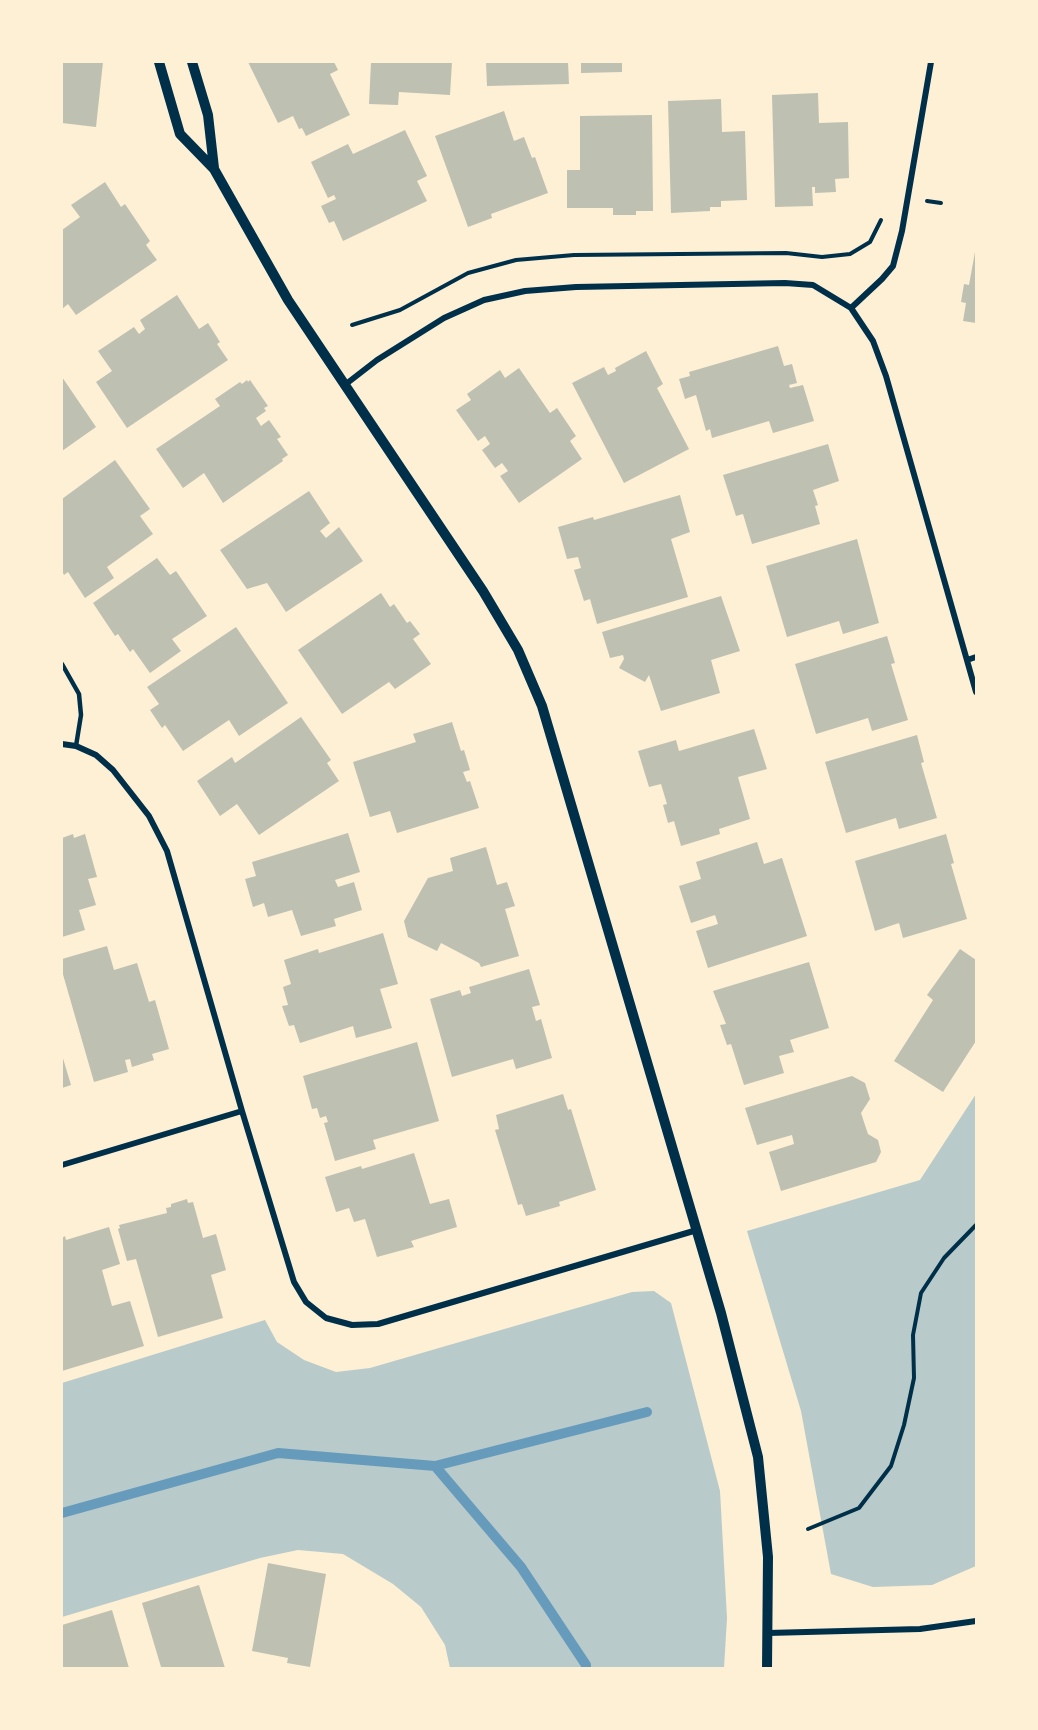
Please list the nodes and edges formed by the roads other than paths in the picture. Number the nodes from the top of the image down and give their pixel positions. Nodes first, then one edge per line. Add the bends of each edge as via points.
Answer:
1 (159, 62) edge
2 (192, 62) edge
3 (931, 62) edge
4 (214, 169) junction
5 (850, 308) junction
6 (346, 384) junction
7 (976, 657) edge
8 (967, 660) junction
9 (62, 664) edge
10 (976, 692) edge
11 (62, 744) edge
12 (76, 746) junction
13 (242, 1111) junction
14 (62, 1165) edge
15 (697, 1229) junction
16 (976, 1621) edge
17 (768, 1633) junction
18 (767, 1668) edge

1 - 4 street via 180,134
2 - 4 street via 208,115
3 - 5 street via 893,266
4 - 6 street via 288,300
5 - 6 street via 813,285 785,283 525,291 484,300 444,318
5 - 8 street via 873,341 885,376
6 - 15 street via 483,591 518,650 538,697
7 - 8 street
8 - 10 street
9 - 12 lane via 79,694 81,715
11 - 12 street
12 - 13 street via 96,755 113,770 149,816 167,851
13 - 14 street
13 - 15 street via 294,1282 306,1302 326,1318 352,1325 378,1324
15 - 17 street via 758,1457 768,1557
16 - 17 street via 920,1629
17 - 18 street

